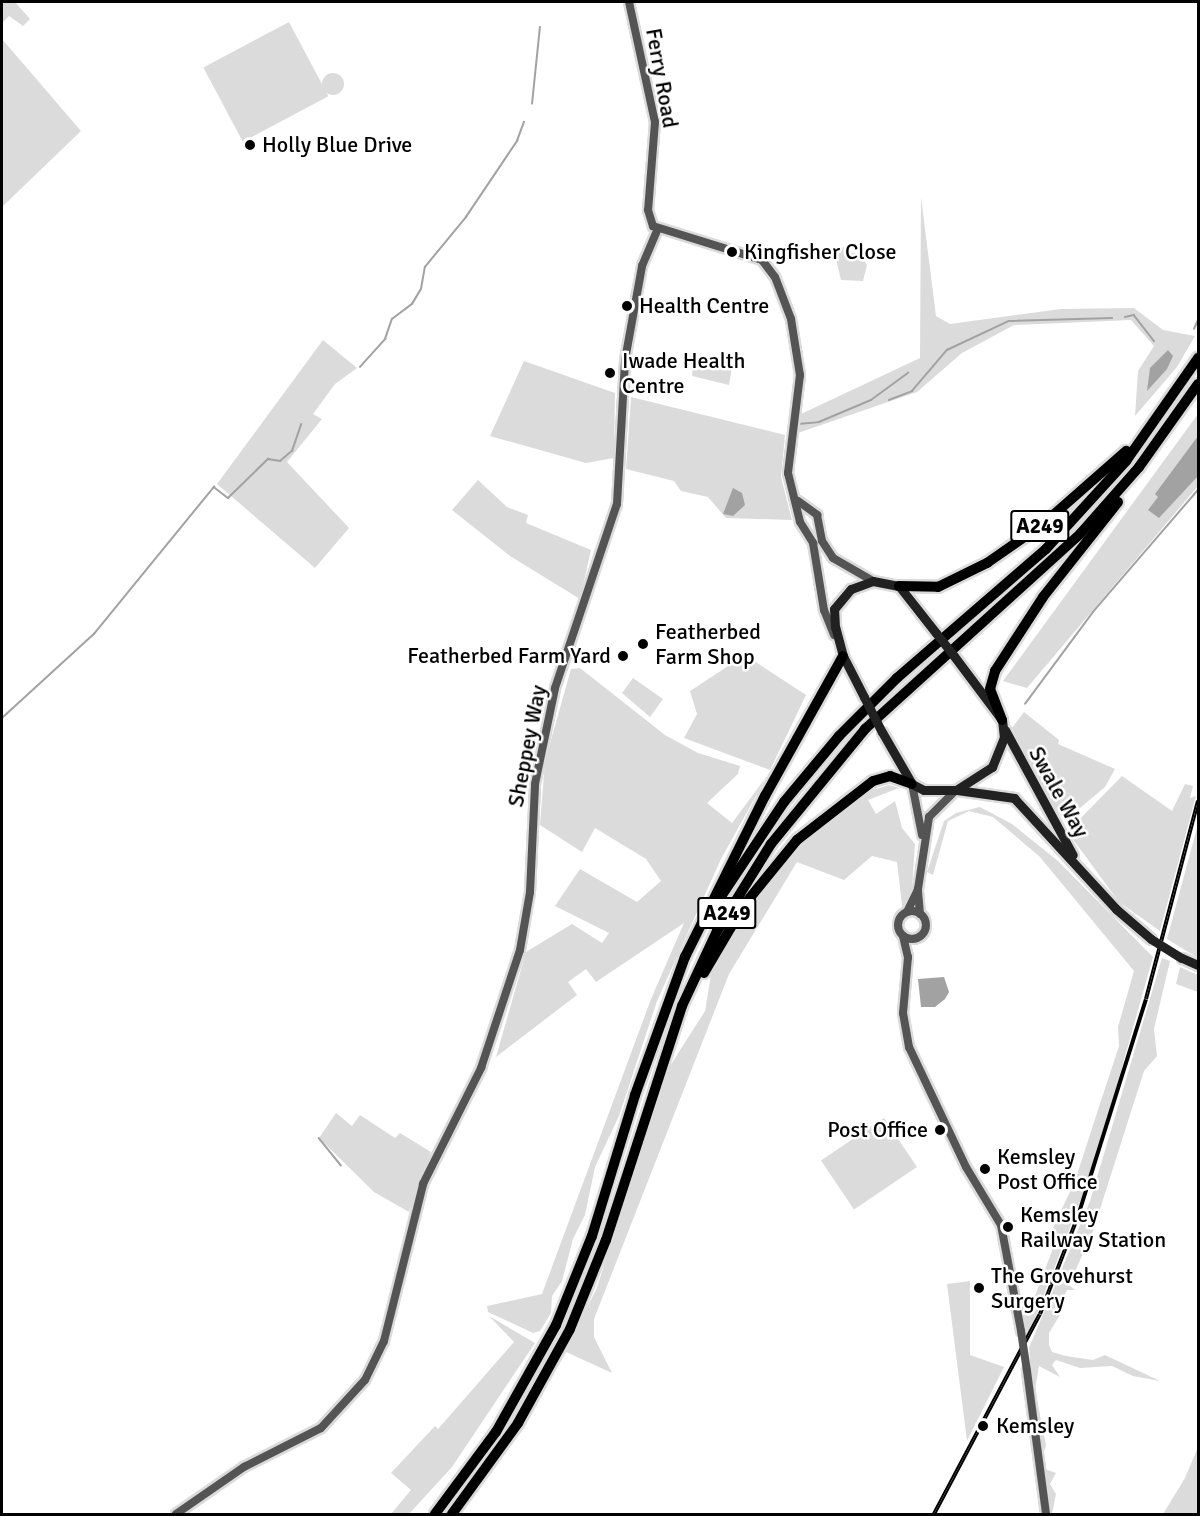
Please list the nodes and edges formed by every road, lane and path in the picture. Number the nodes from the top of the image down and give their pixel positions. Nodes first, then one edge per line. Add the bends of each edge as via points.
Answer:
1 (629, 2) edge
2 (657, 230) junction
3 (1198, 358) edge
4 (1198, 384) edge
5 (1157, 420) junction
6 (1172, 423) junction
7 (798, 501) junction
8 (812, 511) junction
9 (801, 514) junction
10 (816, 523) junction
11 (807, 528) junction
12 (873, 581) junction
13 (899, 586) junction
14 (843, 656) junction
15 (1002, 720) junction
16 (912, 784) junction
17 (956, 790) junction
18 (923, 842) junction
19 (1090, 880) junction
20 (918, 889) junction
21 (907, 912) junction
22 (920, 914) junction
23 (903, 936) junction
24 (919, 937) junction
25 (908, 957) junction
26 (1198, 965) edge
27 (659, 1025) junction
28 (673, 1028) junction
29 (176, 1515) edge
30 (435, 1515) edge
31 (453, 1515) edge
32 (1046, 1515) edge

1 - 2 street, Ferry Road via 655,122 648,210
2 - 7 street via 753,254 775,277 800,359 787,459 790,490
2 - 29 street, Sheppey Way via 642,266 625,360 618,491 555,688 539,762 532,805 530,892 513,976 477,1077 423,1184 401,1259 384,1341 352,1396 321,1428 244,1467
3 - 5 highway, A249
4 - 6 highway, A249
5 - 13 highway, A249 via 1072,501 987,563 938,587
5 - 27 highway, A249 via 1046,549 897,678 811,768 730,880
6 - 15 highway, A249 via 1164,441 1043,597 995,671 990,689
6 - 28 highway, A249 via 1060,555 907,689 818,781 734,901
7 - 8 street
7 - 9 street
8 - 9 street
8 - 10 street
9 - 11 street via 800,522
10 - 11 street
10 - 12 street via 833,558
11 - 14 street via 824,610
12 - 13 main road
12 - 14 main road via 851,589 834,609
13 - 15 main road, Swale Way, bridge
14 - 16 main road, bridge
14 - 27 highway, A249 via 710,903
15 - 17 main road via 1004,738 992,767 976,782
15 - 19 main road, Swale Way via 1021,768
16 - 17 main road, Swale Way via 940,793
16 - 18 street
16 - 28 highway, A249 via 890,776 873,781 797,840 744,905
17 - 18 street via 928,817
17 - 19 main road, Swale Way via 1014,798
18 - 20 street
19 - 26 main road, Swale Way, bridge via 1151,939
20 - 21 street
20 - 22 street
21 - 22 street
21 - 23 street via 898,924
22 - 24 street via 926,925
23 - 24 street
23 - 25 street
24 - 25 street
25 - 32 street, bridge via 903,1013 909,1047 966,1167 1001,1225 1021,1331
27 - 30 highway, A249 via 592,1236 556,1325 496,1432
28 - 31 highway, A249 via 583,1300 518,1423

